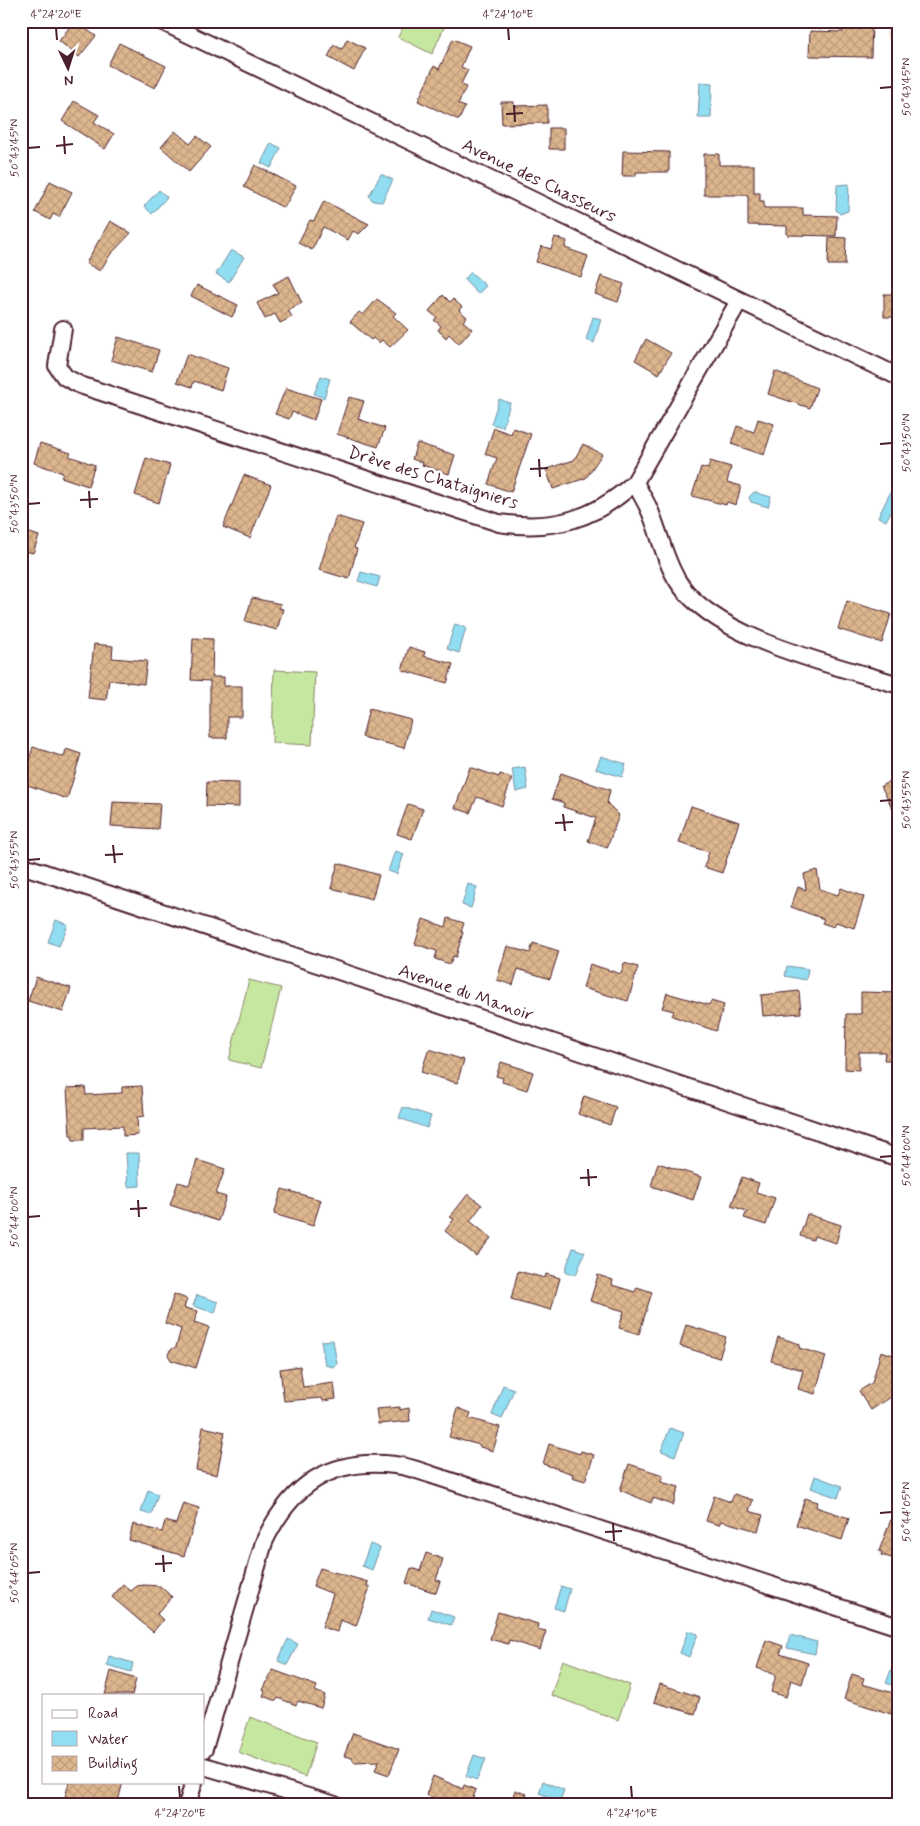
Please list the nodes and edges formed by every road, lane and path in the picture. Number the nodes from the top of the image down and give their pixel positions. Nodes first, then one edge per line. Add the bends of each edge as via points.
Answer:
1 (161, 21) edge
2 (739, 301) junction
3 (63, 329) dead end
4 (899, 378) edge
5 (634, 482) junction
6 (899, 685) edge
7 (21, 865) edge
8 (899, 1158) edge
9 (899, 1627) edge
10 (205, 1746) edge
11 (205, 1766) edge
12 (193, 1784) edge
13 (187, 1805) edge
14 (335, 1805) edge

1 - 2 street, Avenue des Chasseurs
2 - 4 street, Avenue des Chasseurs
2 - 5 street, Drève des Chataigniers
3 - 5 street, Drève des Chataigniers via 57,366 65,377 80,385 500,523 528,527 557,524 590,514 615,500
5 - 6 street via 649,509 679,583 703,610 736,630 770,644
7 - 8 street, Avenue du Manoir
9 - 10 street via 432,1475 396,1465 360,1464 331,1470 312,1480 292,1497 275,1519 264,1542
11 - 14 street
12 - 13 street

